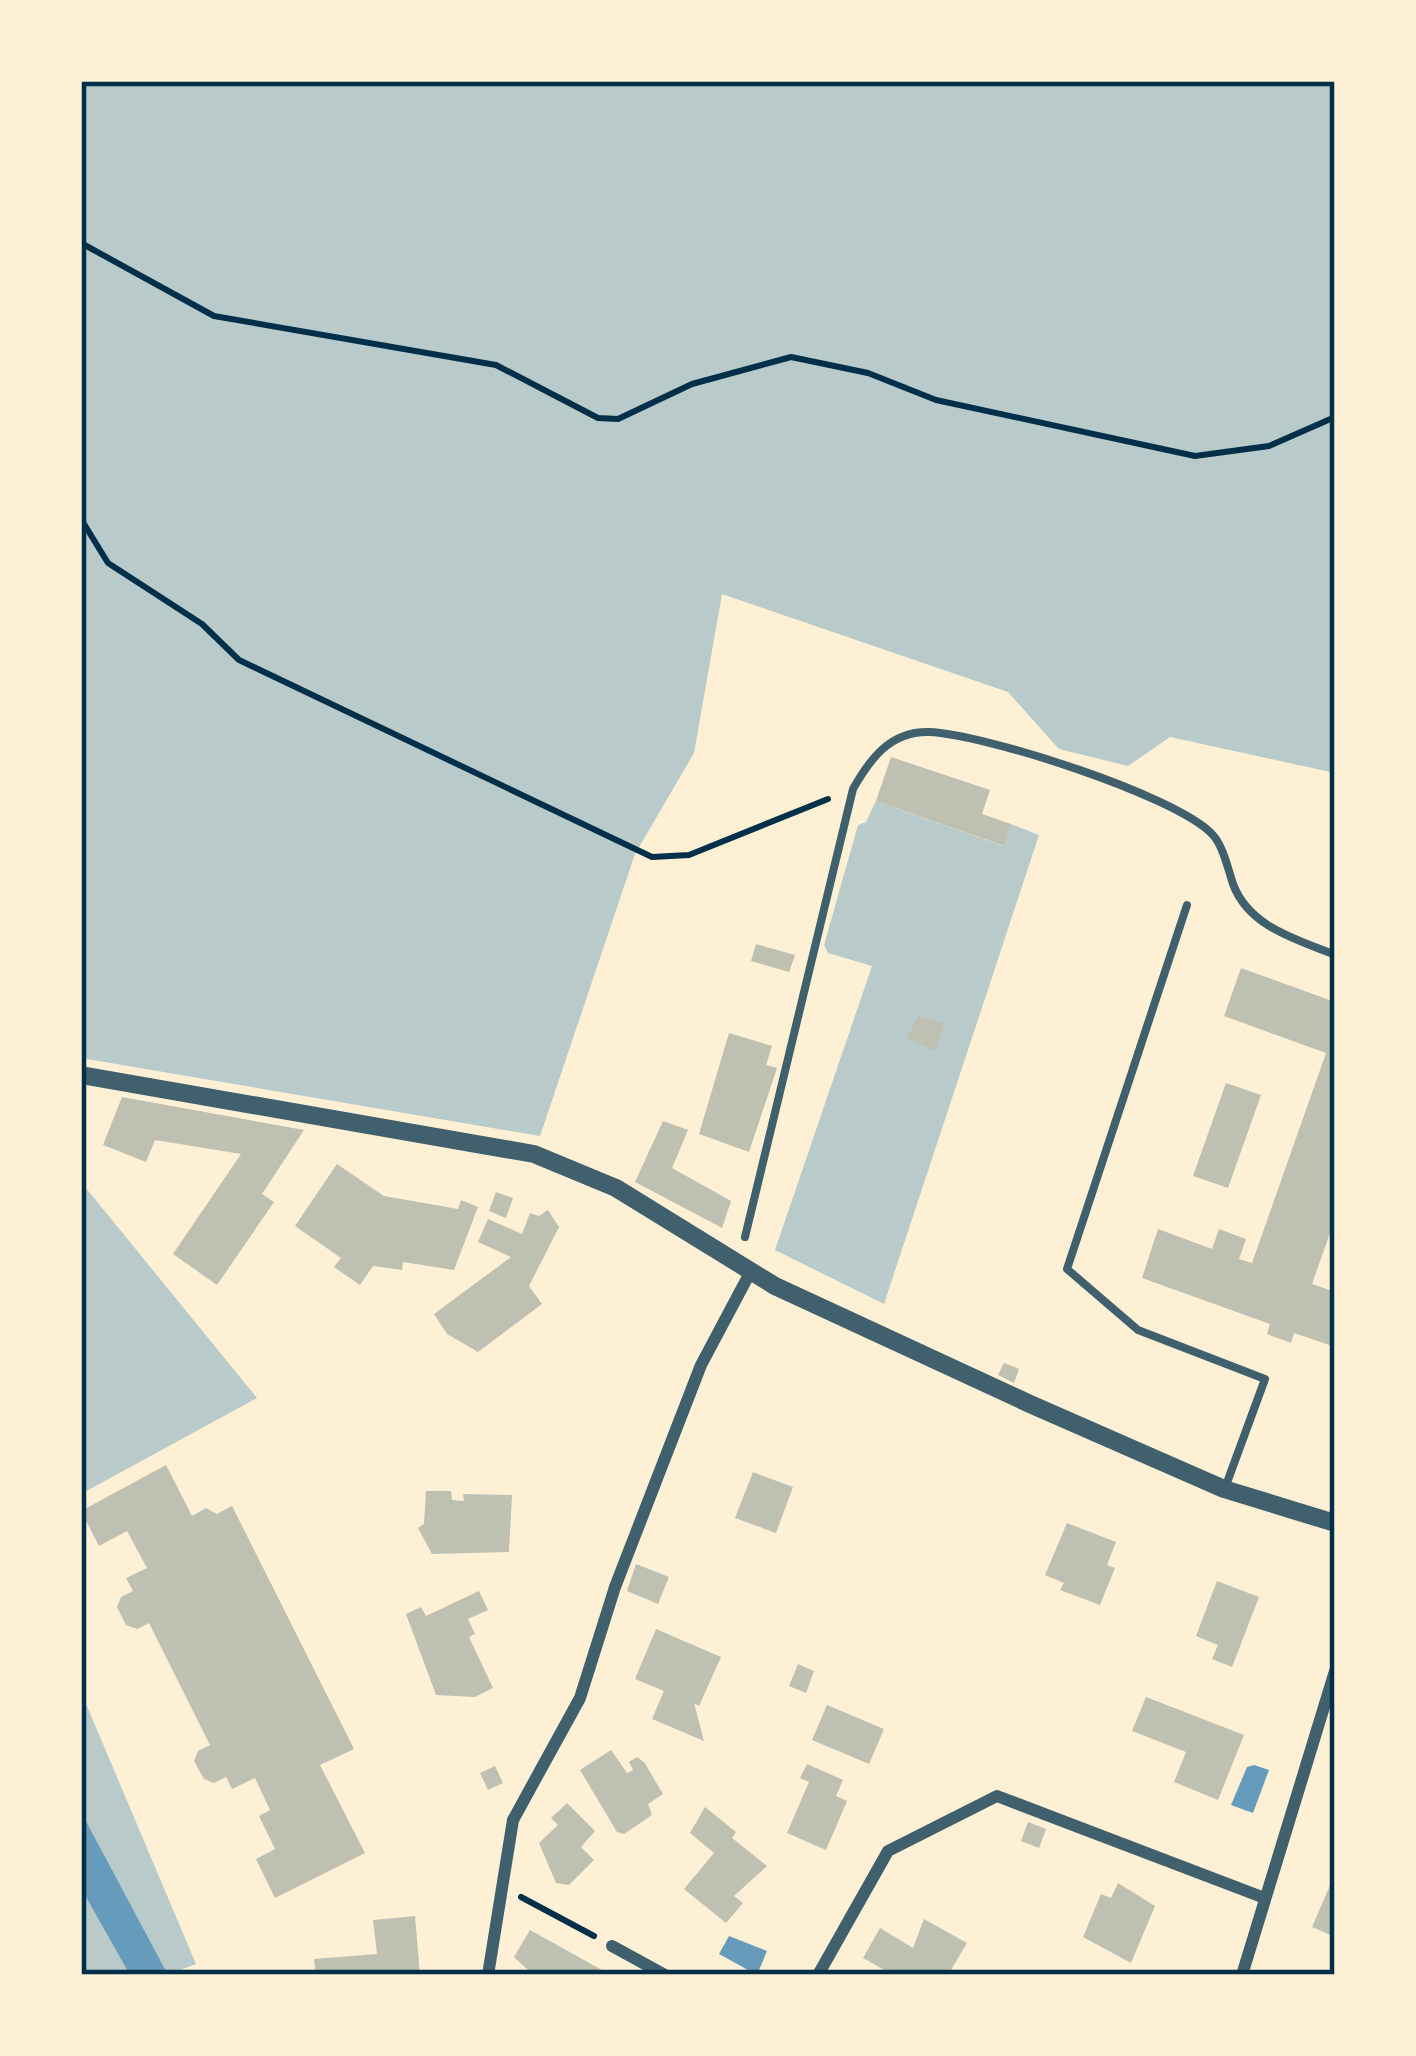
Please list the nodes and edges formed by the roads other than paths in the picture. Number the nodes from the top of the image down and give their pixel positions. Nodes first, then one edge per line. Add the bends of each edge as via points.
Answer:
1 (1187, 905) dead end
2 (1335, 955) edge
3 (81, 1075) edge
4 (745, 1237) dead end
5 (751, 1271) junction
6 (1224, 1490) junction
7 (1335, 1523) edge
8 (1335, 1671) edge
9 (1262, 1897) junction
10 (612, 1946) road end
11 (488, 1975) edge
12 (665, 1975) edge
13 (818, 1975) edge
14 (1242, 1975) edge

1 - 6 lane via 1067,1269 1138,1330 1265,1379
2 - 4 lane via 1270,928 1239,899 1215,836 1172,805 927,732 896,740 872,754 853,789
3 - 5 street via 534,1154 616,1188
5 - 6 street
5 - 11 street via 701,1365 580,1698 513,1820
6 - 7 street
8 - 9 street
9 - 13 street via 997,1796 888,1851
9 - 14 street
10 - 12 street

